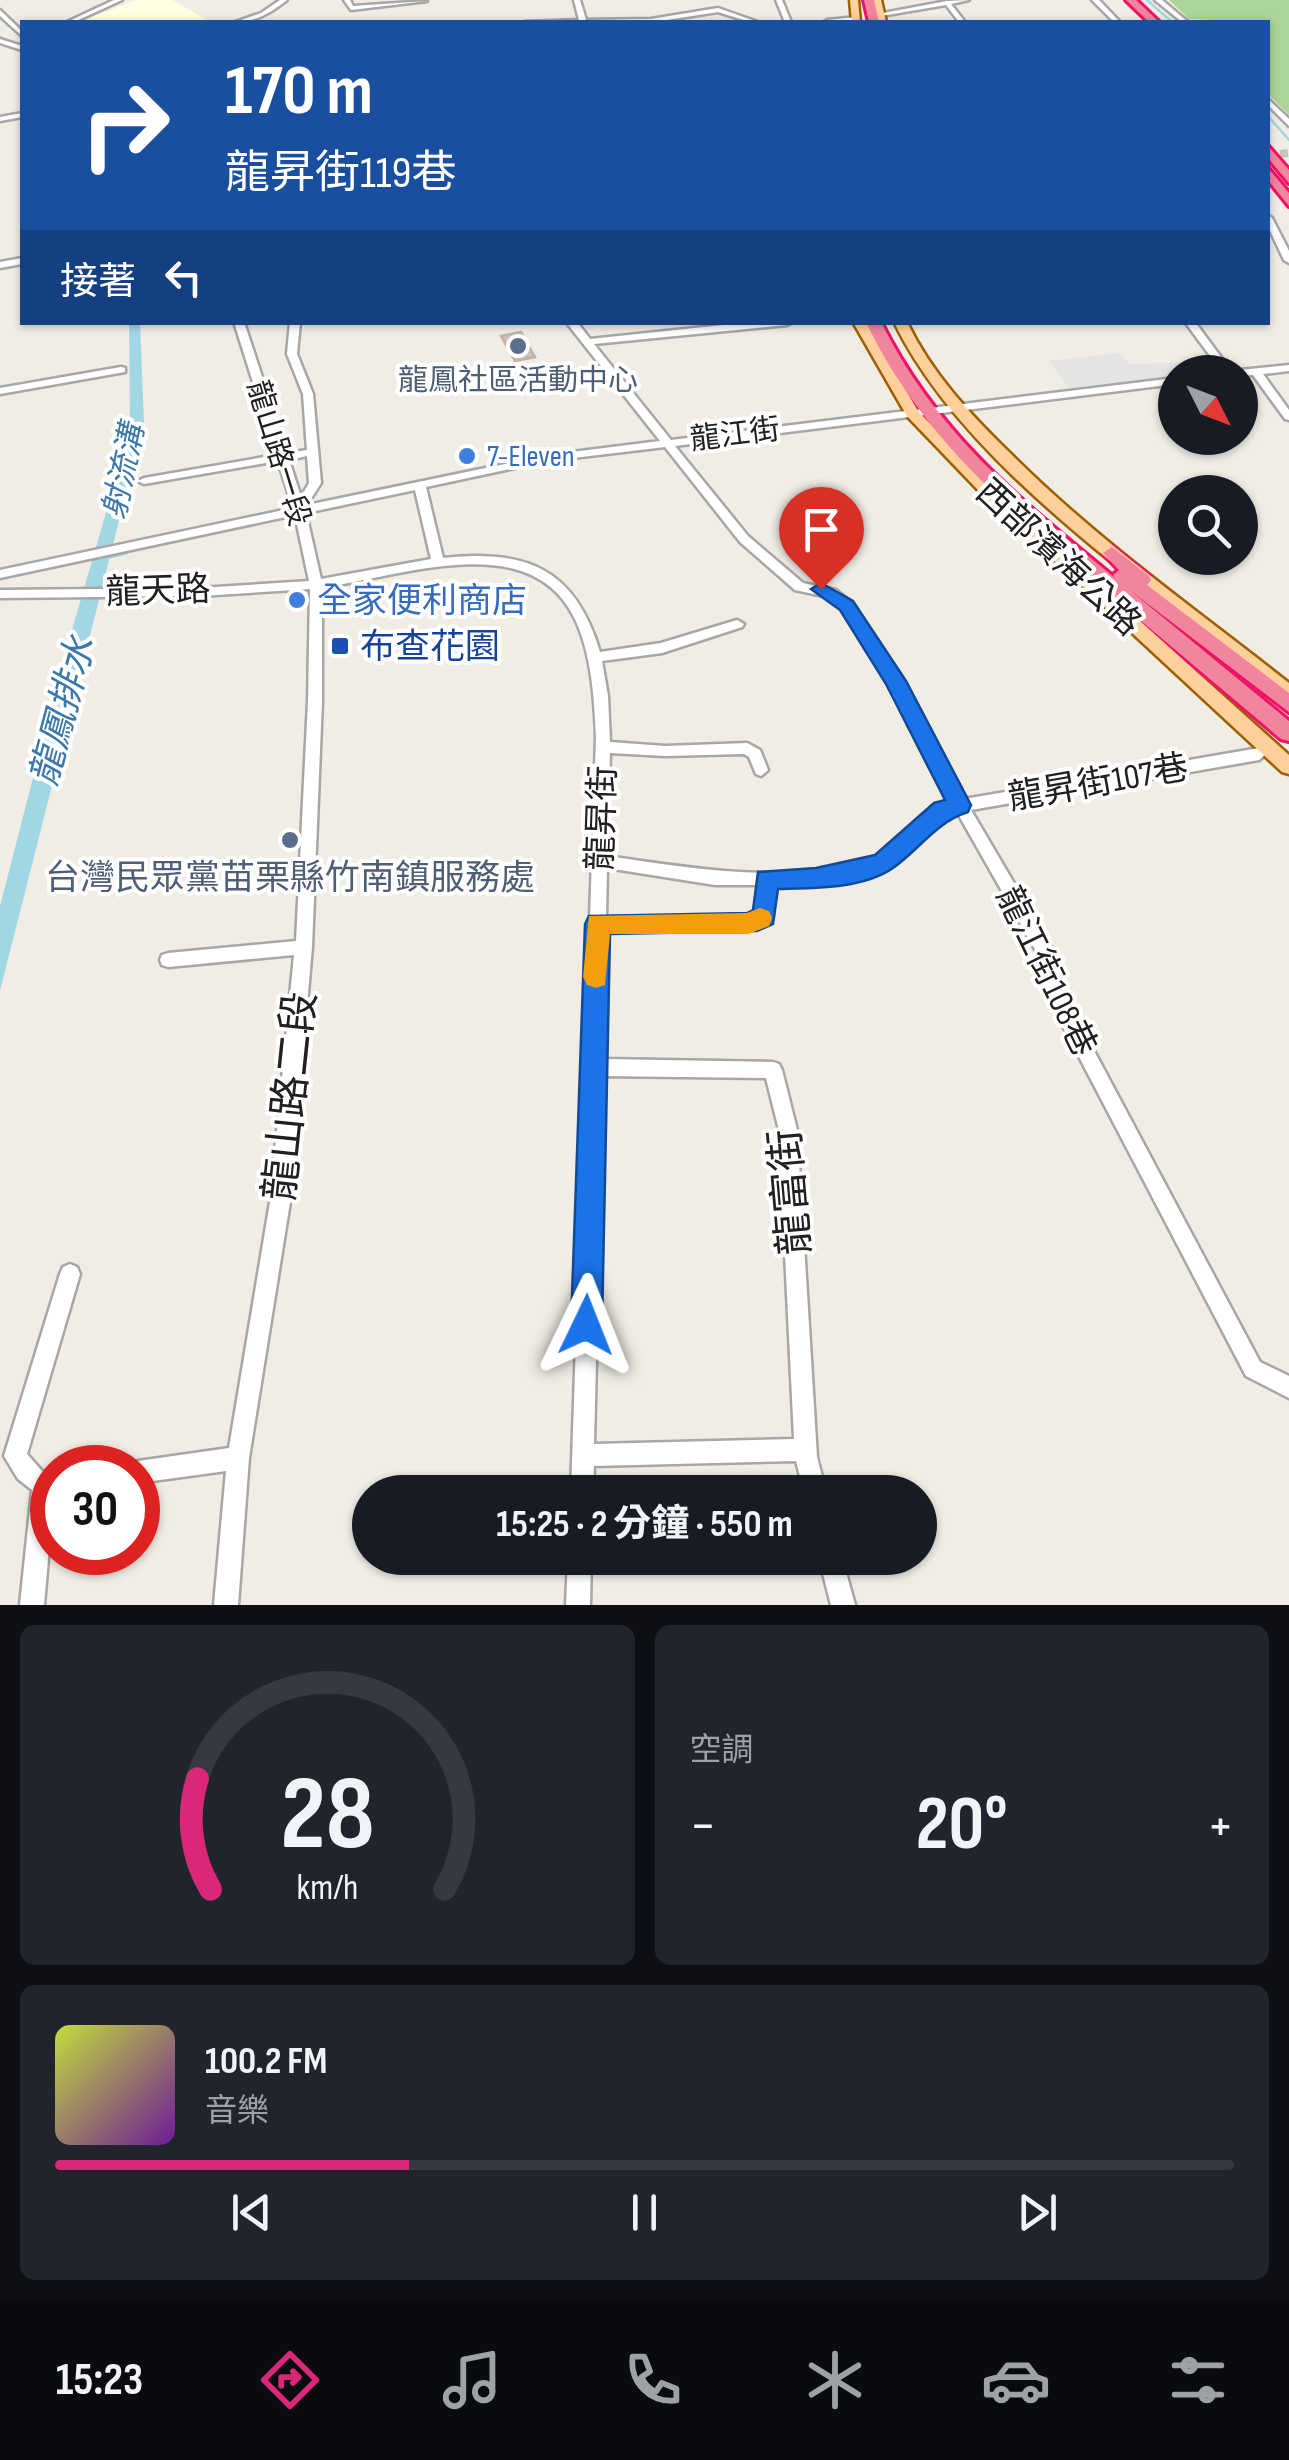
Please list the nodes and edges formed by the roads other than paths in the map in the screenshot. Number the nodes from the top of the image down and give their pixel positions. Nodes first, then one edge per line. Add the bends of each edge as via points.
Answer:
1 (119, 0) edge
2 (284, 0) edge
3 (347, 0) edge
4 (424, 0) edge
5 (873, 0) edge
6 (966, 0) edge
7 (1096, 0) edge
8 (1120, 0) edge
9 (1131, 0) edge
10 (1155, 0) edge
11 (948, 3) junction
12 (0, 12) edge
13 (432, 12) dead end
14 (880, 18) edge
15 (74, 20) edge
16 (243, 20) edge
17 (662, 20) edge
18 (749, 20) edge
19 (961, 20) edge
20 (1115, 20) edge
21 (1140, 20) edge
22 (1152, 20) edge
23 (1179, 20) edge
24 (20, 32) edge
25 (1270, 103) edge
26 (1270, 112) edge
27 (1289, 124) edge
28 (1289, 131) edge
29 (1270, 153) edge
30 (1270, 175) edge
31 (1289, 179) edge
32 (1289, 202) edge
33 (1270, 222) edge
34 (1289, 260) edge
35 (239, 325) edge
36 (295, 325) edge
37 (572, 325) edge
38 (757, 325) edge
39 (861, 325) edge
40 (874, 325) edge
41 (888, 325) edge
42 (901, 325) edge
43 (1192, 325) edge
44 (586, 342) junction
45 (1214, 355) edge
46 (1289, 368) edge
47 (122, 370) dead end
48 (1260, 377) joint
49 (1158, 383) edge
50 (0, 391) edge
51 (932, 410) junction
52 (1289, 418) edge
53 (666, 442) junction
54 (313, 452) junction
55 (282, 458) junction
56 (144, 480) dead end
57 (420, 486) junction
58 (299, 509) junction
59 (1093, 554) junction
60 (438, 563) junction
61 (0, 574) edge
62 (316, 584) junction
63 (0, 594) edge
64 (737, 624) dead end
65 (596, 657) junction
66 (1289, 693) edge
67 (1289, 704) edge
68 (1289, 718) edge
69 (1289, 733) edge
70 (603, 746) junction
71 (1289, 752) edge
72 (1260, 754) dead end
73 (1289, 767) edge
74 (761, 770) dead end
75 (960, 805) junction
76 (600, 861) junction
77 (766, 880) junction
78 (598, 924) junction
79 (304, 947) junction
80 (168, 960) dead end
81 (594, 1067) junction
82 (70, 1274) dead end
83 (1289, 1386) edge
84 (806, 1450) junction
85 (583, 1455) junction
86 (238, 1458) junction
87 (160, 1469) edge
88 (582, 1475) edge
89 (811, 1475) edge
90 (30, 1477) edge
91 (36, 1575) edge
92 (579, 1575) edge
93 (836, 1575) edge
94 (32, 1605) edge
95 (226, 1605) edge
96 (578, 1605) edge
97 (843, 1605) edge

1 - 15 street
2 - 16 street
3 - 4 street via 351,8
4 - 13 street
5 - 14 highway
6 - 11 street
7 - 20 street
8 - 21 highway
9 - 22 highway
10 - 23 street
11 - 14 street
11 - 19 street
12 - 24 street
17 - 18 street via 718,10
25 - 27 street
26 - 28 street
29 - 31 highway
30 - 32 highway
33 - 34 street
35 - 55 street, 龍山路一段
36 - 54 street via 292,354 308,394
37 - 44 street, 龍江街108巷
38 - 44 street
39 - 51 main road, 西部濱海公路
40 - 51 highway
41 - 51 highway
42 - 51 main road, 西部濱海公路
43 - 45 street
44 - 53 street, 龍江街108巷
46 - 48 street
47 - 50 street
48 - 52 street
49 - 51 street, 龍江街
51 - 53 street, 龍江街
51 - 59 main road, 西部濱海公路 via 1040,494
51 - 59 highway via 972,461
51 - 73 main road, 西部濱海公路 via 1074,574
53 - 57 street, 龍江街 via 548,458
53 - 75 street, 龍江街108巷 via 744,539 799,587 832,594 846,606 895,681
54 - 55 street
54 - 58 street via 315,484
55 - 56 street
55 - 58 street, 龍山路一段
57 - 58 street, 龍江街
57 - 60 street
58 - 61 street, 龍江街
58 - 62 street, 龍山路一段
59 - 66 main road, 西部濱海公路
59 - 67 highway
59 - 68 highway
59 - 69 highway
59 - 71 highway via 1153,637
60 - 62 street, 龍昇街
60 - 65 street, 龍昇街 via 493,560 552,580 572,603
62 - 63 street, 龍天路
62 - 79 street, 龍山路二段
64 - 65 street via 662,648
65 - 70 street, 龍昇街
70 - 74 street via 747,748
70 - 76 street, 龍昇街
72 - 75 street, 龍昇街107巷
75 - 77 street, 龍昇街107巷 via 942,809 873,866
75 - 83 street, 龍江街108巷 via 1044,951 1059,1002 1254,1369
76 - 77 street, 龍昇街107巷
76 - 78 street, 龍昇街
77 - 78 street via 765,916 748,924
78 - 81 street, 龍昇街
79 - 80 street
79 - 86 street, 龍山路二段 via 280,1202
81 - 84 street, 龍富街 via 773,1070 788,1130
81 - 85 street, 龍昇街
82 - 90 street via 15,1456
84 - 85 street
84 - 89 street, 龍富街
85 - 88 street, 龍昇街
86 - 87 street
86 - 95 street, 龍山路二段
91 - 94 street
92 - 96 street
93 - 97 street

